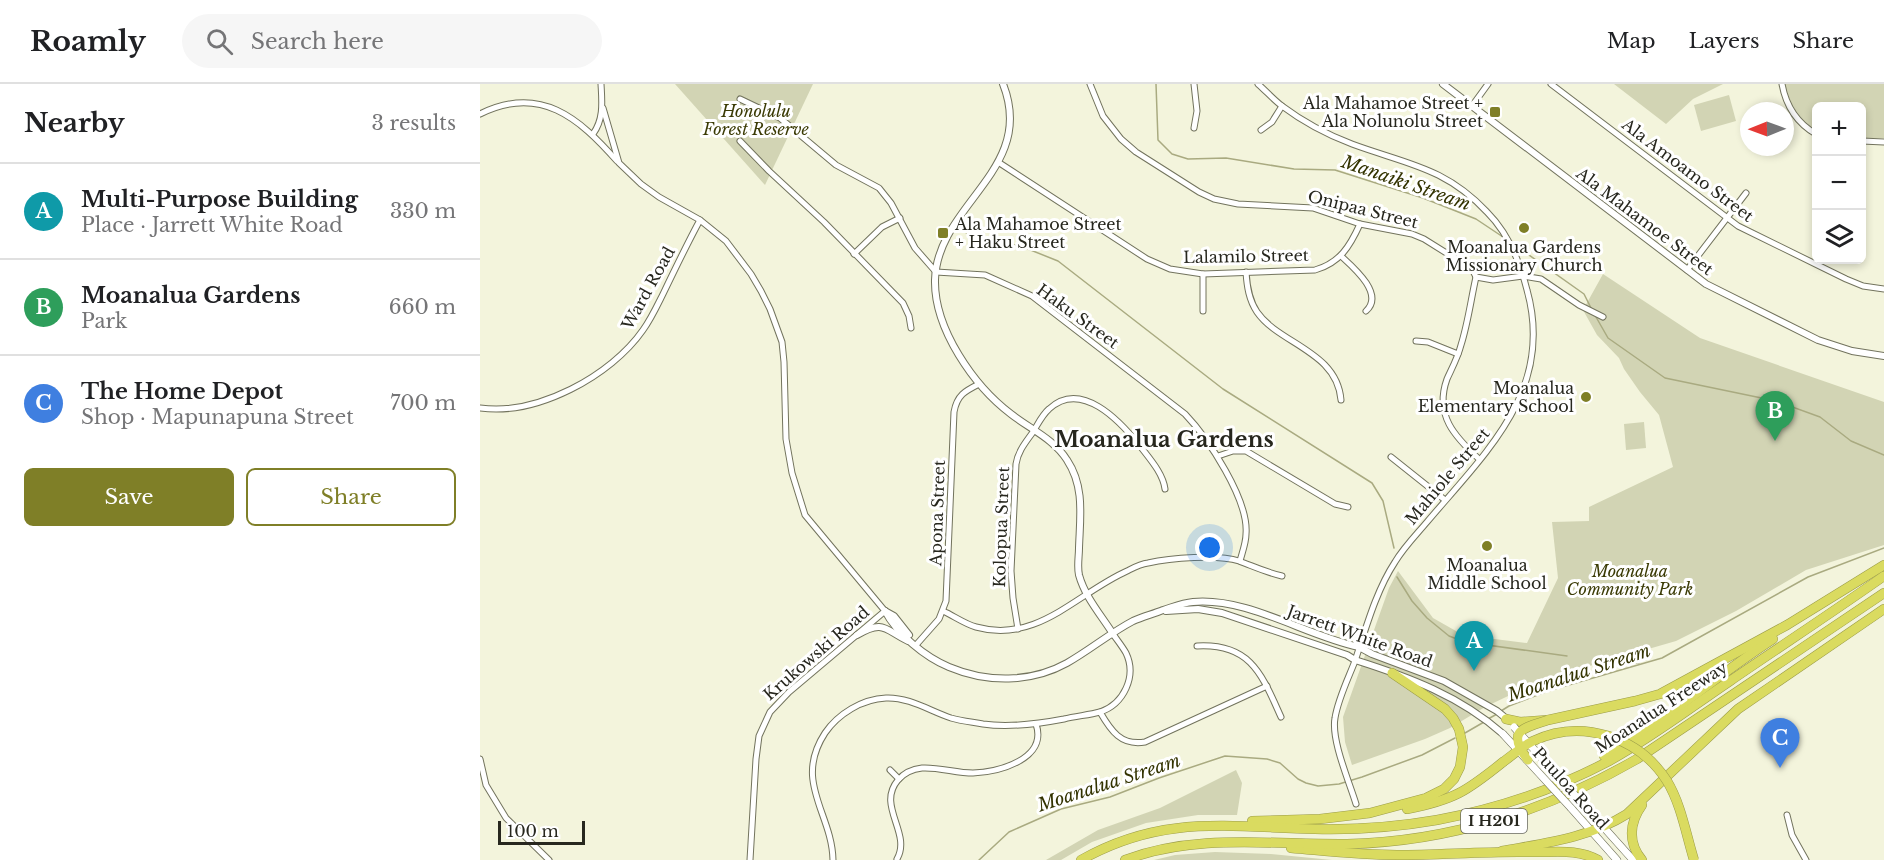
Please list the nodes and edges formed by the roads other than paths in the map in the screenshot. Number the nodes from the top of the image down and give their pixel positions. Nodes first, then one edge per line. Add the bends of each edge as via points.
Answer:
1 (601, 84) edge
2 (1003, 84) edge
3 (1090, 84) edge
4 (1194, 84) edge
5 (1258, 84) edge
6 (1443, 84) edge
7 (1488, 84) edge
8 (1551, 84) edge
9 (1782, 84) edge
10 (740, 99) dead end
11 (1282, 106) junction
12 (1472, 106) junction
13 (603, 108) junction
14 (480, 114) edge
15 (1194, 128) dead end
16 (1261, 130) dead end
17 (1812, 131) edge
18 (593, 134) junction
19 (740, 141) dead end
20 (1866, 141) edge
21 (1884, 141) edge
22 (998, 162) junction
23 (619, 163) junction
24 (1746, 194) dead end
25 (900, 218) junction
26 (1727, 218) junction
27 (700, 220) junction
28 (1360, 224) junction
29 (854, 254) junction
30 (1341, 256) junction
31 (1687, 270) junction
32 (936, 272) junction
33 (1246, 272) junction
34 (1203, 274) junction
35 (1523, 276) junction
36 (1476, 277) junction
37 (1884, 289) edge
38 (1366, 310) dead end
39 (1203, 311) dead end
40 (1603, 316) dead end
41 (911, 328) dead end
42 (1416, 341) dead end
43 (1458, 354) junction
44 (1884, 356) edge
45 (979, 384) junction
46 (1341, 400) dead end
47 (480, 408) edge
48 (1034, 430) junction
49 (1218, 456) junction
50 (1390, 457) dead end
51 (1479, 459) junction
52 (1165, 489) dead end
53 (1445, 501) junction
54 (1348, 507) dead end
55 (1240, 561) junction
56 (1884, 564) edge
57 (1282, 576) dead end
58 (1884, 576) edge
59 (1086, 593) junction
60 (1884, 593) edge
61 (1884, 598) edge
62 (1829, 600) junction
63 (885, 611) junction
64 (943, 611) junction
65 (1160, 611) junction
66 (1884, 611) edge
67 (1839, 623) junction
68 (1018, 629) junction
69 (1113, 634) junction
70 (857, 635) junction
71 (915, 644) junction
72 (1197, 646) dead end
73 (1359, 647) junction
74 (1355, 660) junction
75 (1392, 673) junction
76 (1267, 687) junction
77 (1100, 712) junction
78 (1281, 717) dead end
79 (1506, 719) junction
80 (1548, 720) junction
81 (1036, 724) junction
82 (1517, 730) junction
83 (1503, 734) joint
84 (480, 759) edge
85 (1528, 760) junction
86 (890, 770) dead end
87 (899, 779) junction
88 (1544, 788) junction
89 (1655, 790) junction
90 (1356, 804) dead end
91 (1370, 813) junction
92 (1787, 815) dead end
93 (1193, 826) junction
94 (1603, 827) junction
95 (1592, 831) junction
96 (1214, 842) junction
97 (1502, 851) junction
98 (897, 859) edge
99 (549, 860) edge
100 (750, 860) edge
101 (833, 860) edge
102 (1081, 860) edge
103 (1125, 860) edge
104 (1598, 860) edge
105 (1617, 860) edge
106 (1633, 860) edge
107 (1642, 860) edge
108 (1694, 860) edge
109 (1806, 860) edge

1 - 13 street
2 - 22 street via 1011,124
3 - 28 street, Onipaa Street via 1103,116 1121,139 1198,192 1238,204 1313,208
4 - 15 street
5 - 11 street, Mahiole Street
6 - 12 street, Ala Mahamoe Street
7 - 12 street
8 - 26 street, Ala Amoamo Street
9 - 17 street via 1791,111
10 - 25 street via 780,118 836,165 879,188
11 - 16 street via 1272,122
11 - 35 street, Mahiole Street via 1340,138 1448,179 1496,221
12 - 31 street, Ala Mahamoe Street
13 - 18 street
13 - 23 street
14 - 18 street, Jarrett White Road via 504,102 538,100 565,110
18 - 23 street, Jarrett White Road
19 - 29 street
20 - 21 street
22 - 32 street via 950,233
22 - 34 street, Lalamilo Street via 1147,259 1178,271
23 - 27 street, Jarrett White Road via 659,197
24 - 26 street
25 - 29 street via 882,227
25 - 32 street via 915,248
26 - 31 street
26 - 37 street, Ala Amoamo Street via 1749,233 1846,279
27 - 47 street, Ward Road via 651,318 625,351 552,398 521,406
27 - 63 street, Jarrett White Road via 739,257 775,321 784,362 786,440 805,515
28 - 30 street, Lalamilo Street
28 - 36 street, Onipaa Street via 1424,238 1472,269
29 - 41 street via 903,303
30 - 33 street, Lalamilo Street via 1315,270
30 - 38 street via 1368,286 1372,301
31 - 44 street, Ala Mahamoe Street via 1712,287 1818,340
32 - 45 street via 937,302 946,329
32 - 49 street, Haku Street via 985,275 1032,296 1185,414
33 - 34 street, Lalamilo Street
33 - 46 street via 1256,311 1319,360 1336,382
34 - 39 street
35 - 36 street via 1499,280
35 - 40 street via 1541,279
35 - 51 street, Mahiole Street via 1532,316 1530,365 1513,413
36 - 43 street
42 - 43 street
43 - 51 street via 1446,383 1444,410 1455,435
45 - 48 street
45 - 64 street, Apona Street via 964,392 955,407 948,590
48 - 52 street, Kolopua Street via 1056,404 1077,399 1092,403 1128,431 1161,474
48 - 59 street via 1062,453 1076,478 1080,502 1079,571
48 - 68 street, Kolopua Street via 1016,464 1012,580
49 - 54 street via 1233,450 1246,451 1335,504
49 - 55 street, Haku Street via 1245,518 1247,532
50 - 53 street
51 - 53 street, Mahiole Street
53 - 73 street, Mahiole Street via 1390,570
55 - 57 street
55 - 59 street via 1182,557 1145,563
56 - 62 highway
58 - 88 highway, Moanalua Freeway / I H201 via 1644,740 1573,778
59 - 68 street via 1042,621
59 - 69 street
60 - 67 highway, Moanalua Freeway / I H201
61 - 67 highway
62 - 80 highway via 1660,694
62 - 88 highway via 1659,721
63 - 70 street, Krukowski Road
63 - 71 street, Jarrett White Road via 894,616
64 - 68 street via 975,627
64 - 71 street, Apona Street
65 - 69 street, Jarrett White Road
65 - 73 street, Jarrett White Road via 1190,602 1227,604
65 - 74 street, Jarrett White Road via 1198,609 1222,613
66 - 89 highway via 1738,709
67 - 96 highway, Moanalua Freeway / I H201 via 1637,759 1580,789 1527,810 1456,831 1394,841
69 - 71 street, Jarrett White Road via 1066,663 1036,675 1011,679 963,673 936,661
69 - 77 street via 1126,652 1130,675 1121,697
70 - 71 street via 881,626
70 - 100 street, Krukowski Road via 776,704 765,719 757,747
72 - 76 street via 1222,648 1242,656 1258,671
73 - 74 street, Mahiole Street
73 - 79 street, Jarrett White Road via 1444,681
74 - 75 street, Jarrett White Road
74 - 90 street, Mahiole Street via 1334,732
75 - 83 street, Jarrett White Road via 1457,700
75 - 91 highway via 1453,718 1461,735 1462,757 1454,779 1439,792
76 - 77 street via 1140,743 1117,736
76 - 78 street
77 - 81 street
79 - 80 highway, bridge
79 - 82 street, Jarrett White Road
80 - 82 highway, bridge
81 - 87 street via 1034,748 1015,764 976,773 920,768
81 - 101 street via 983,724 887,698 866,702 846,712 821,740 813,770 814,794 829,831
82 - 85 highway, bridge via 1520,748
82 - 94 main road, Jarrett White Road, bridge
83 - 85 main road, Puuloa Road, bridge
84 - 99 street via 486,785 506,818
85 - 95 main road, Puuloa Road, bridge
86 - 87 street
87 - 98 street via 890,802 901,839
88 - 93 highway, Moanalua Freeway / I H201 via 1476,812 1393,826
89 - 94 highway via 1627,814
89 - 107 highway via 1638,811 1631,830
91 - 93 highway
91 - 108 highway, bridge via 1447,800 1467,790 1530,743 1564,732 1591,731 1629,745 1652,762 1676,800
92 - 109 street via 1794,841
93 - 102 highway, Moanalua Freeway / I H201 via 1118,842
94 - 95 highway
94 - 106 main road, Puuloa Road
95 - 97 highway
95 - 105 main road, Puuloa Road
96 - 97 highway via 1373,855
96 - 103 highway, Moanalua Freeway / I H201 via 1161,849
97 - 104 highway via 1565,851

